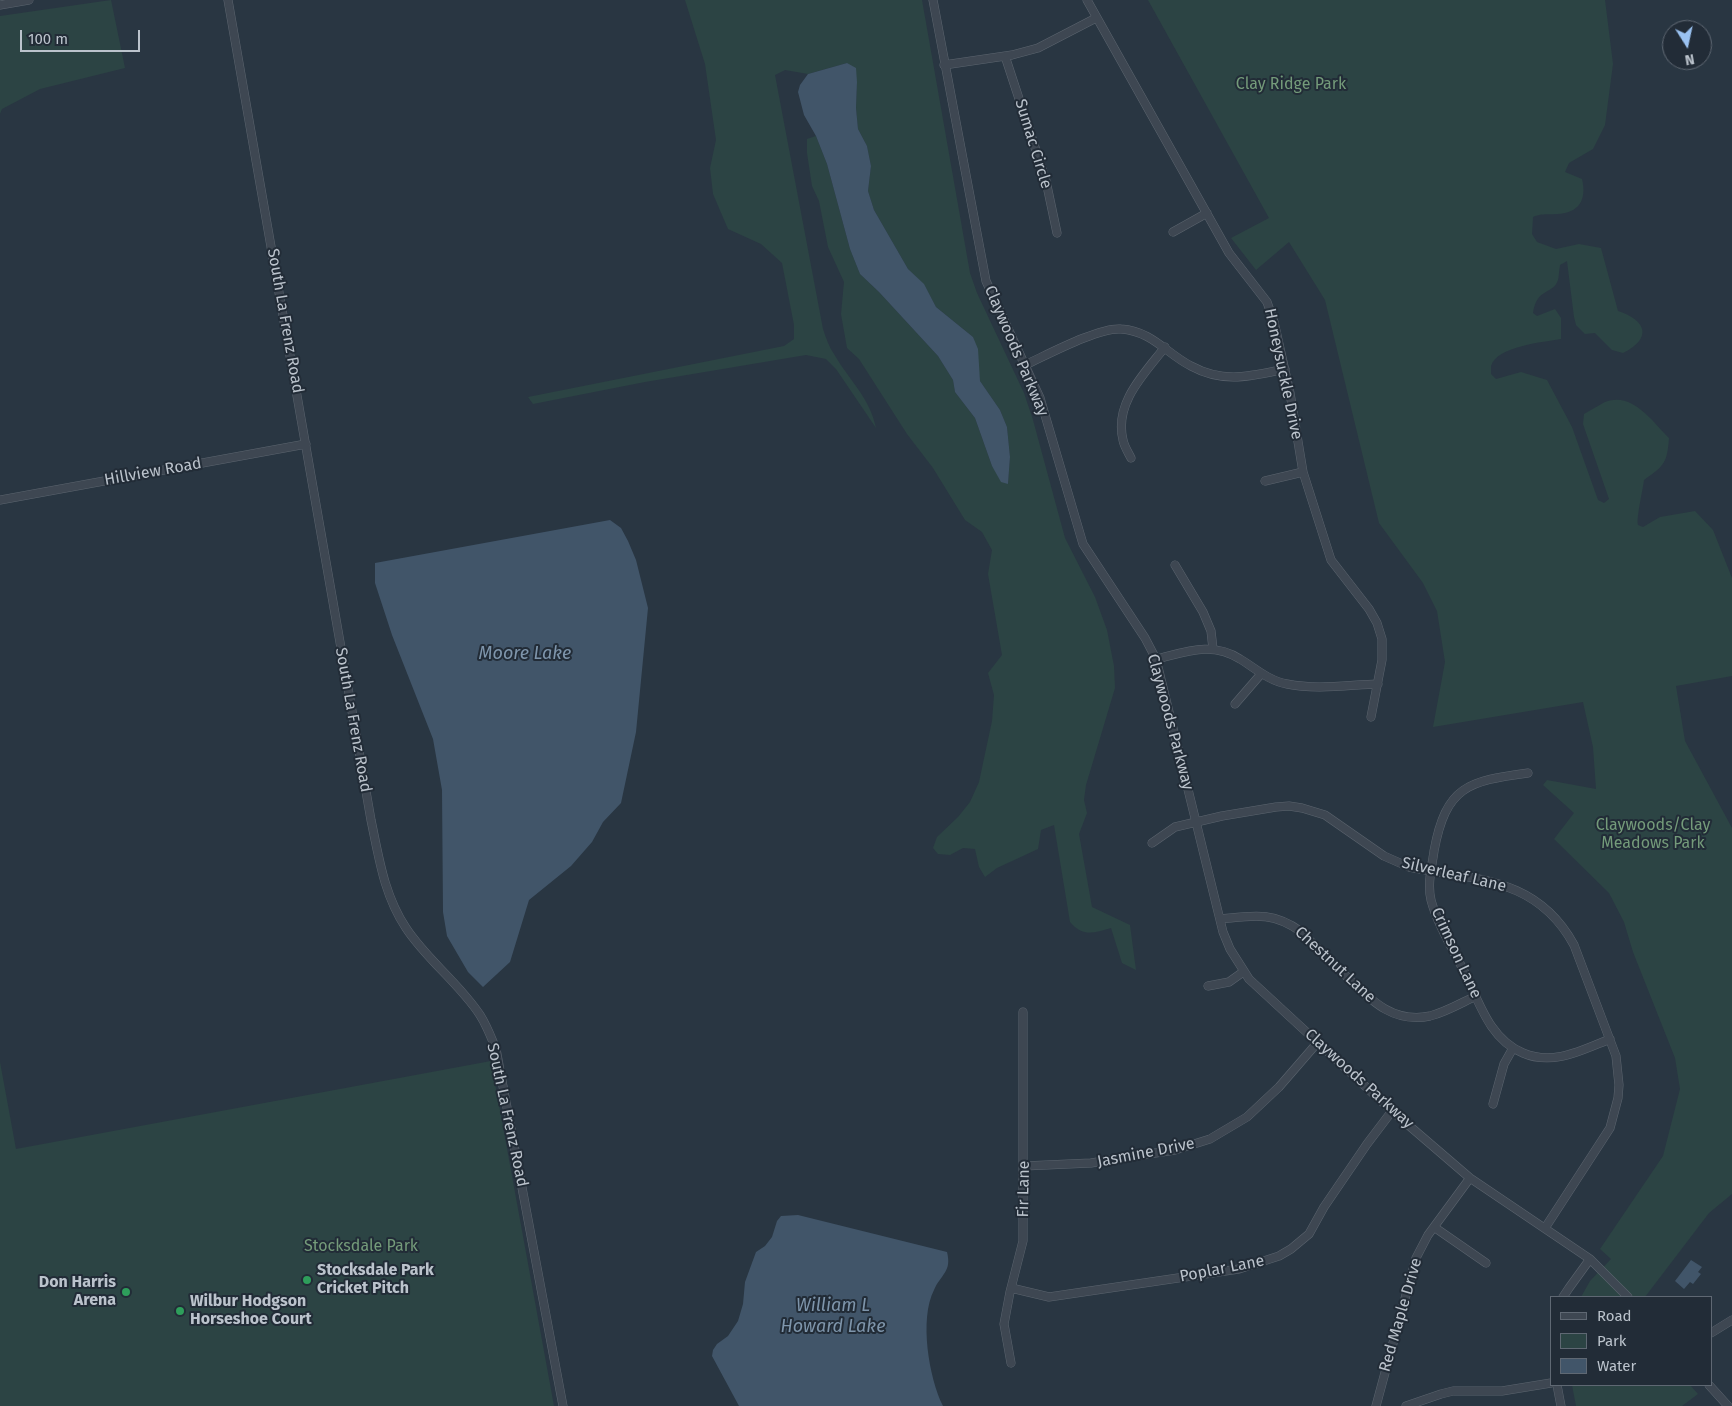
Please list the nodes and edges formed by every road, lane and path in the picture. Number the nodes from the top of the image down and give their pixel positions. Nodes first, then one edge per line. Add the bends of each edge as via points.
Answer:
1 (29, 0) edge
2 (228, 0) edge
3 (933, 0) edge
4 (1087, 0) edge
5 (0, 5) edge
6 (1096, 18) junction
7 (1005, 56) junction
8 (944, 66) junction
9 (1206, 213) junction
10 (1173, 232) dead end
11 (1057, 233) dead end
12 (1165, 347) junction
13 (1025, 365) junction
14 (1285, 370) junction
15 (306, 444) junction
16 (1131, 458) dead end
17 (1303, 472) junction
18 (1265, 481) dead end
19 (0, 500) edge
20 (1174, 565) dead end
21 (1212, 649) junction
22 (1156, 659) junction
23 (1260, 674) junction
24 (1378, 684) junction
25 (1235, 704) dead end
26 (1371, 716) dead end
27 (1528, 773) dead end
28 (1195, 822) junction
29 (1152, 843) dead end
30 (1431, 871) junction
31 (1220, 919) junction
32 (1243, 972) junction
33 (1208, 986) dead end
34 (1476, 996) junction
35 (1023, 1012) dead end
36 (1610, 1039) junction
37 (1318, 1042) junction
38 (1512, 1048) junction
39 (1493, 1104) dead end
40 (1392, 1111) junction
41 (1024, 1166) junction
42 (1470, 1178) junction
43 (1434, 1227) junction
44 (1544, 1228) junction
45 (1590, 1259) junction
46 (1486, 1263) dead end
47 (1011, 1288) junction
48 (1564, 1296) edge
49 (1627, 1296) edge
50 (1732, 1320) edge
51 (1712, 1333) edge
52 (1011, 1363) dead end
53 (1550, 1383) edge
54 (1557, 1386) edge
55 (1710, 1386) edge
56 (563, 1406) edge
57 (1376, 1406) edge
58 (1406, 1406) edge
59 (1561, 1406) edge
60 (1728, 1406) edge

1 - 5 street
2 - 15 street, South La Frenz Road
3 - 8 street, Claywoods Parkway
4 - 6 street, Honeysuckle Drive
6 - 7 street via 1038,48
6 - 9 street, Honeysuckle Drive
7 - 8 street
7 - 11 street, Sumac Circle via 1046,181
8 - 13 street, Claywoods Parkway via 986,281
9 - 10 street
9 - 14 street, Honeysuckle Drive via 1229,253 1267,302
12 - 13 street via 1138,332 1103,331
12 - 14 street via 1190,366 1210,374 1237,378
12 - 16 street via 1127,399 1122,412 1123,440
13 - 22 street, Claywoods Parkway via 1040,398 1083,544 1146,638
14 - 17 street, Honeysuckle Drive
15 - 19 street, Hillview Road
15 - 56 street, South La Frenz Road via 371,820 388,896 418,944 479,1014 496,1049
17 - 18 street
17 - 24 street, Honeysuckle Drive via 1331,560 1377,623 1382,639
20 - 21 street via 1203,612 1211,631
21 - 22 street via 1203,648
21 - 23 street via 1224,650 1240,658
22 - 28 street, Claywoods Parkway
23 - 24 street via 1285,684 1316,687
23 - 25 street
24 - 26 street, Honeysuckle Drive
27 - 30 street, Crimson Lane via 1477,782 1456,797 1439,827
28 - 29 street, Silverleaf Lane via 1175,827
28 - 30 street, Silverleaf Lane via 1276,806 1302,808 1334,820 1397,863
28 - 31 street, Claywoods Parkway
30 - 34 street, Crimson Lane via 1429,884 1434,908
30 - 36 street, Silverleaf Lane via 1501,884 1548,909 1567,931 1574,945
31 - 32 street, Claywoods Parkway via 1230,949
31 - 34 street, Chestnut Lane via 1259,915 1290,924 1372,1002 1393,1014 1428,1016
32 - 33 street via 1229,982
32 - 37 street, Claywoods Parkway
34 - 38 street, Crimson Lane via 1495,1033
35 - 41 street, Fir Lane
36 - 38 street, Crimson Lane via 1556,1058 1535,1057
36 - 44 street, Silverleaf Lane via 1618,1069 1615,1113 1604,1139
37 - 40 street, Claywoods Parkway
37 - 41 street, Jasmine Drive via 1279,1088 1247,1118 1210,1139 1175,1150 1091,1163
38 - 39 street
40 - 42 street, Claywoods Parkway
40 - 47 street, Poplar Lane via 1309,1234 1279,1256 1239,1269 1049,1297
41 - 47 street, Fir Lane via 1023,1241
42 - 43 street, Red Maple Drive
42 - 44 street, Claywoods Parkway
43 - 46 street
43 - 57 street, Red Maple Drive via 1416,1258
44 - 45 street, Claywoods Parkway
45 - 48 street
45 - 49 street, Claywoods Parkway
47 - 52 street, Fir Lane via 1004,1324
50 - 51 street
53 - 58 street via 1502,1391 1453,1391
54 - 59 street
55 - 60 street

